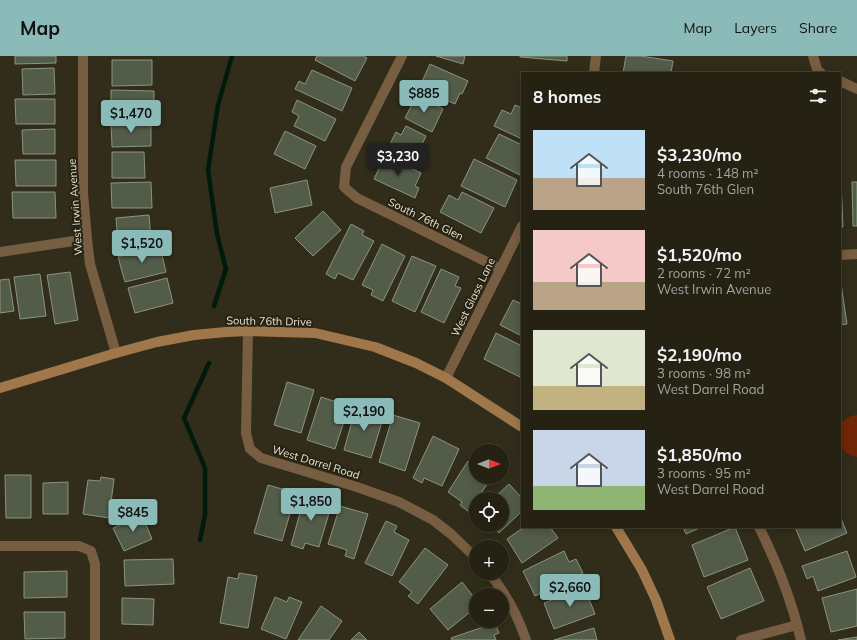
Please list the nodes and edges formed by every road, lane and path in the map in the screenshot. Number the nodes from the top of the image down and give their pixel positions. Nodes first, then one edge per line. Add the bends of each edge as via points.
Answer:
1 (83, 56) edge
2 (402, 56) edge
3 (596, 56) edge
4 (813, 56) edge
5 (594, 72) edge
6 (818, 72) edge
7 (841, 81) edge
8 (857, 89) edge
9 (521, 228) edge
10 (86, 239) junction
11 (0, 252) edge
12 (841, 254) edge
13 (857, 254) edge
14 (500, 269) junction
15 (248, 331) junction
16 (116, 353) junction
17 (446, 378) junction
18 (0, 388) edge
19 (521, 426) edge
20 (617, 528) edge
21 (760, 528) edge
22 (0, 546) edge
23 (469, 551) edge
24 (495, 580) edge
25 (797, 625) junction
26 (95, 640) edge
27 (526, 640) edge
28 (670, 640) edge
29 (741, 640) edge
30 (801, 640) edge

1 - 10 street, West Irwin Avenue via 83,193
2 - 14 street, South 76th Glen via 346,166 344,187 356,198
3 - 5 street
4 - 6 street
7 - 8 street
9 - 14 street, West Glass Lane
10 - 11 street
10 - 16 street, West Irwin Avenue via 90,264
12 - 13 street
14 - 17 street, West Glass Lane
15 - 16 street, South 76th Drive via 194,335
15 - 17 street, South 76th Drive via 314,333 375,347
15 - 23 street, West Darrel Road via 246,433 250,448 261,458 399,502 433,520
16 - 18 street, South 76th Drive
17 - 19 street, South 76th Drive
20 - 28 street via 642,570
21 - 25 street via 783,579
22 - 26 street via 79,546 91,551 95,564
24 - 27 street via 514,610
25 - 29 street
25 - 30 street

